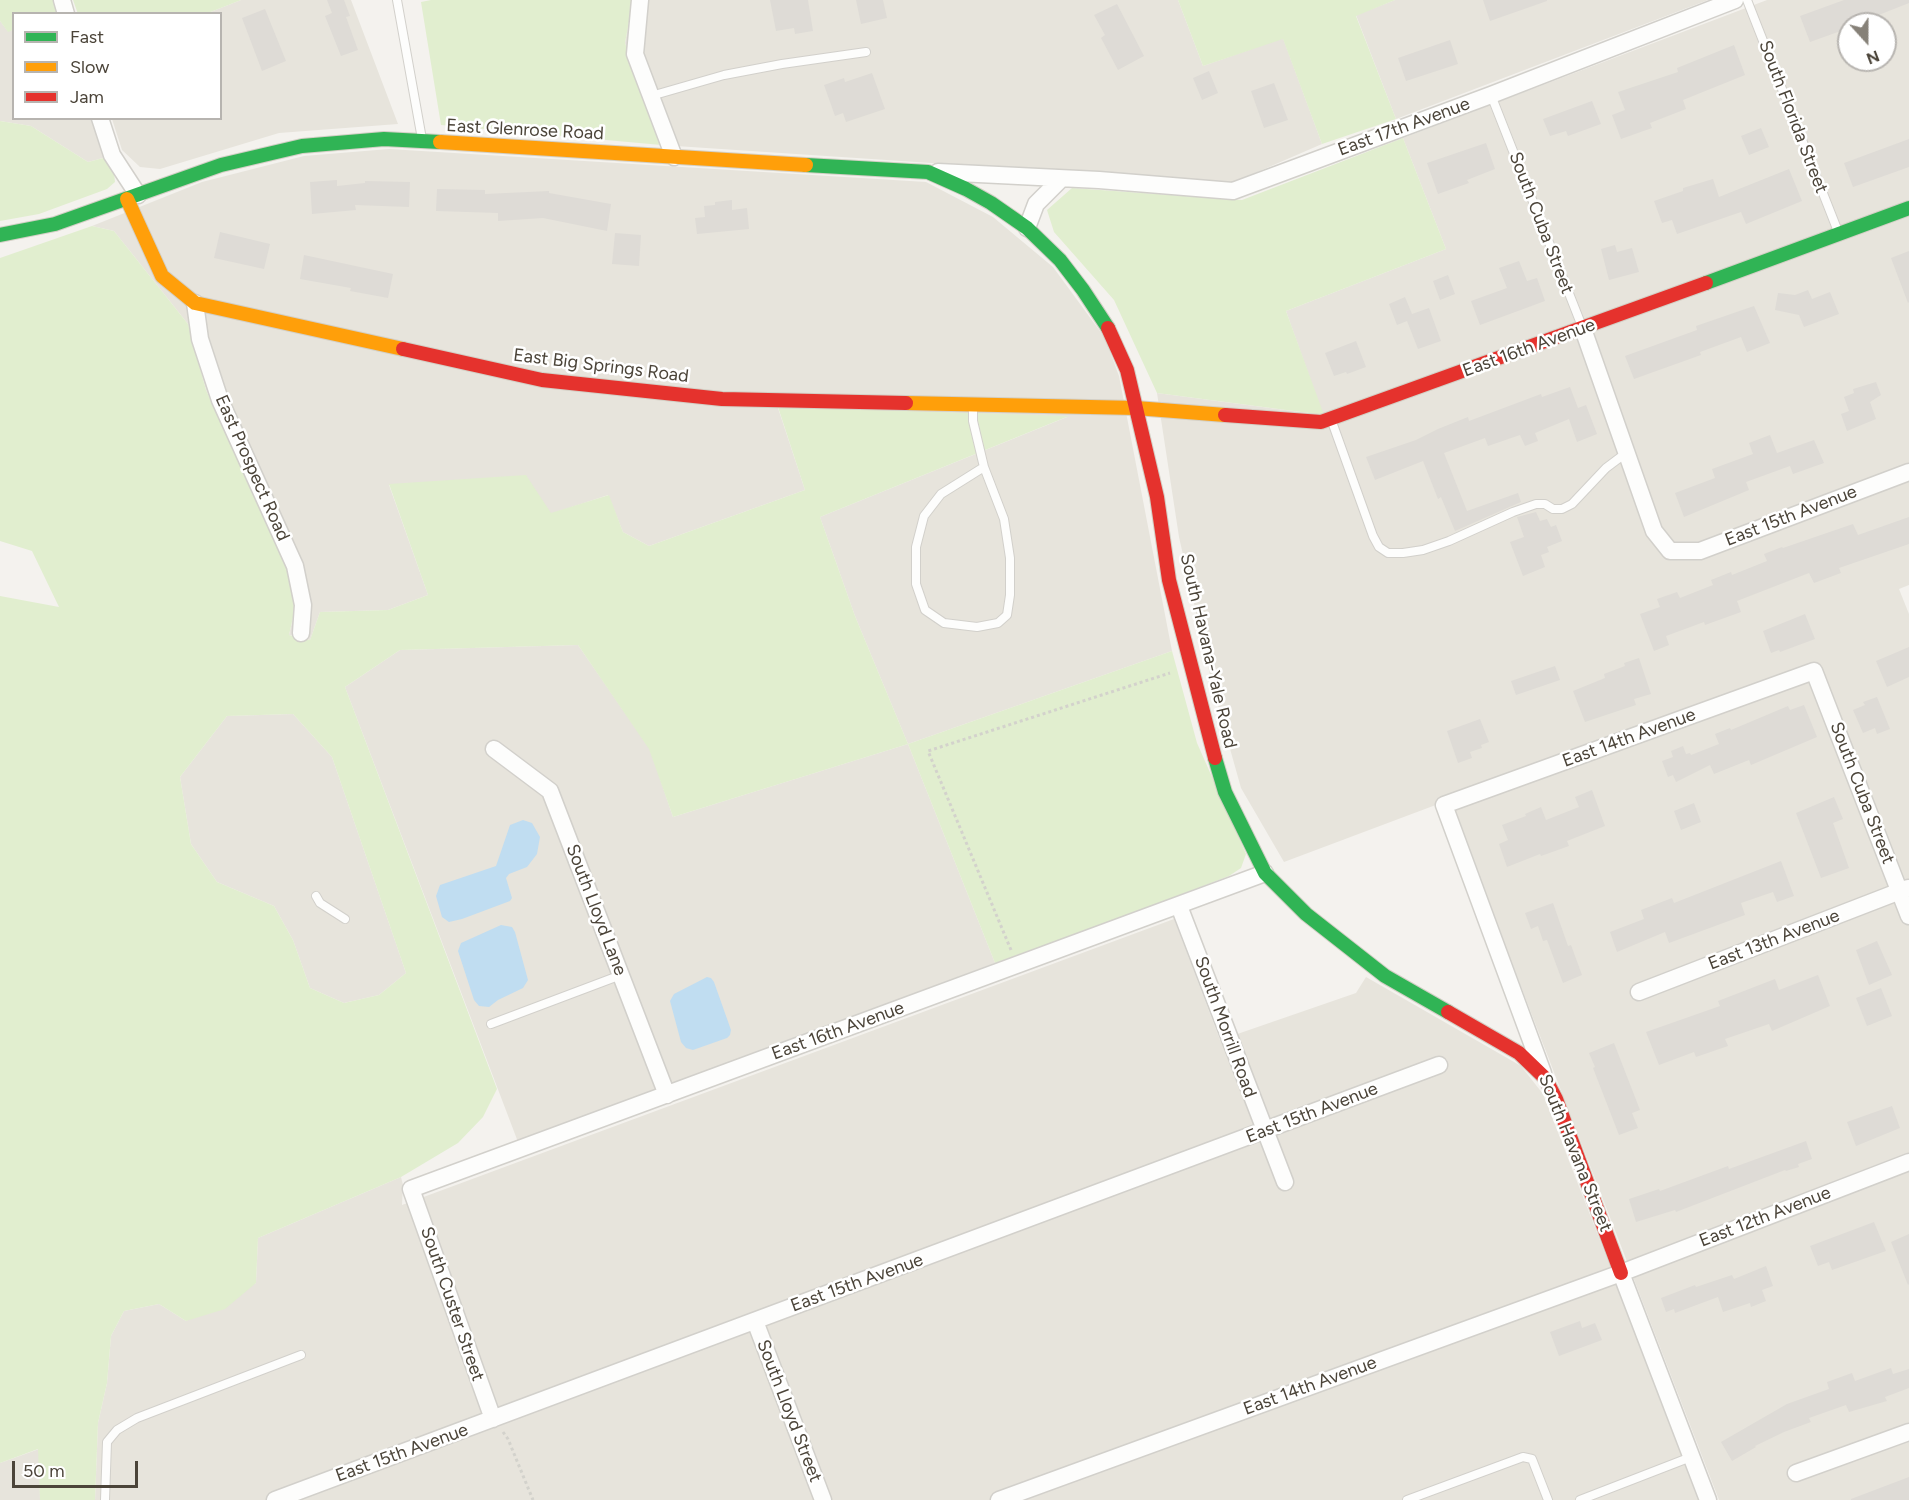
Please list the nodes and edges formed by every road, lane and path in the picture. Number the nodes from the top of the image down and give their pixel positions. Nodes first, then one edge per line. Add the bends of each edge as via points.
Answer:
1 (397, 0) edge
2 (640, 0) edge
3 (1735, 0) edge
4 (1747, 0) edge
5 (866, 52) dead end
6 (1491, 95) junction
7 (651, 96) junction
8 (101, 120) edge
9 (423, 142) junction
10 (674, 157) junction
11 (928, 172) junction
12 (1061, 178) junction
13 (133, 197) junction
14 (1909, 208) edge
15 (1027, 228) junction
16 (1839, 234) junction
17 (0, 235) edge
18 (195, 303) junction
19 (1583, 329) junction
20 (973, 404) junction
21 (1136, 408) junction
22 (1330, 419) junction
23 (1626, 453) junction
24 (984, 467) junction
25 (1909, 472) edge
26 (1670, 551) joint
27 (301, 633) dead end
28 (1814, 671) joint
29 (1173, 682) dead end
30 (494, 749) dead end
31 (1444, 805) joint
32 (1265, 873) junction
33 (1904, 890) edge
34 (316, 896) dead end
35 (1179, 906) junction
36 (1909, 916) edge
37 (345, 919) dead end
38 (1018, 965) junction
39 (621, 975) junction
40 (1639, 992) dead end
41 (491, 1024) dead end
42 (1439, 1065) dead end
43 (1545, 1078) junction
44 (667, 1095) junction
45 (1264, 1132) junction
46 (1909, 1162) edge
47 (1284, 1182) dead end
48 (411, 1189) joint
49 (1621, 1273) junction
50 (755, 1321) junction
51 (301, 1355) dead end
52 (493, 1419) junction
53 (1909, 1432) edge
54 (1691, 1457) junction
55 (1796, 1473) dead end
56 (105, 1500) edge
57 (275, 1500) edge
58 (533, 1500) edge
59 (823, 1500) edge
60 (999, 1500) edge
61 (1407, 1500) edge
62 (1548, 1500) edge
63 (1580, 1500) edge
64 (1708, 1500) edge

1 - 9 lane
2 - 7 street via 635,54
3 - 6 street, East 17th Avenue
4 - 16 lane, South Florida Street
5 - 7 lane via 724,75
6 - 12 street, East 17th Avenue via 1233,190
6 - 19 lane, South Cuba Street
7 - 10 street
8 - 13 street via 112,156
9 - 10 street, East Glenrose Road
9 - 13 street, East Glenrose Road via 384,139 302,146 221,165
10 - 11 street, East Glenrose Road
11 - 12 street, East 17th Avenue
11 - 15 street, South Havana-Yale Road via 966,189
12 - 15 street via 1036,204
13 - 17 street, East Glenrose Road via 56,224
13 - 18 street, East Big Springs Road via 162,276
14 - 16 street, East 16th Avenue
15 - 21 street, South Havana-Yale Road via 1060,260 1111,333 1127,370
16 - 19 street, East 16th Avenue
18 - 20 street, East Big Springs Road via 542,380 722,399
18 - 27 street, East Prospect Road via 200,339 219,399 295,566 303,605
19 - 22 street, East 16th Avenue
19 - 23 street, South Cuba Street
20 - 21 street, East Big Springs Road
20 - 24 lane
21 - 22 street, East 16th Avenue via 1321,423
21 - 32 street, South Havana-Yale Road via 1157,497 1169,580 1204,722 1225,792
22 - 23 lane via 1373,536 1388,553 1423,550 1449,542 1536,504 1562,509
23 - 26 street, South Cuba Street via 1654,531
24 - 24 lane via 941,494 924,516 916,547 916,584 926,610 944,623 977,627 998,623 1007,615 1010,567 1006,529
25 - 26 street, East 15th Avenue via 1700,551
28 - 31 street, East 14th Avenue
28 - 33 street, South Cuba Street
29 - 38 path via 1170,672 928,752
30 - 39 street, South Lloyd Lane via 550,791
31 - 43 street, South Havana Street
32 - 35 street, East 16th Avenue
32 - 43 street, South Havana-Yale Road via 1306,914 1385,976 1519,1053
33 - 36 street, South Cuba Street
33 - 40 street, East 13th Avenue
34 - 37 lane
35 - 38 street, East 16th Avenue
35 - 45 street, South Morrill Road
38 - 44 street, East 16th Avenue
39 - 41 lane
39 - 44 street, South Lloyd Lane
42 - 45 street, East 15th Avenue
43 - 49 street, South Havana Street
44 - 48 street, East 16th Avenue
45 - 47 street, South Morrill Road
45 - 50 street, East 15th Avenue
46 - 49 street, East 12th Avenue
48 - 52 street, South Custer Street
49 - 54 street, South Havana Street
49 - 60 street, East 14th Avenue
50 - 52 street, East 15th Avenue
50 - 59 street, South Lloyd Street
51 - 56 lane via 137,1418 117,1430 107,1442
52 - 57 street, East 15th Avenue
52 - 58 path via 508,1439
53 - 55 street
54 - 63 lane
54 - 64 street, South Havana Street
61 - 62 lane via 1523,1457 1532,1459

